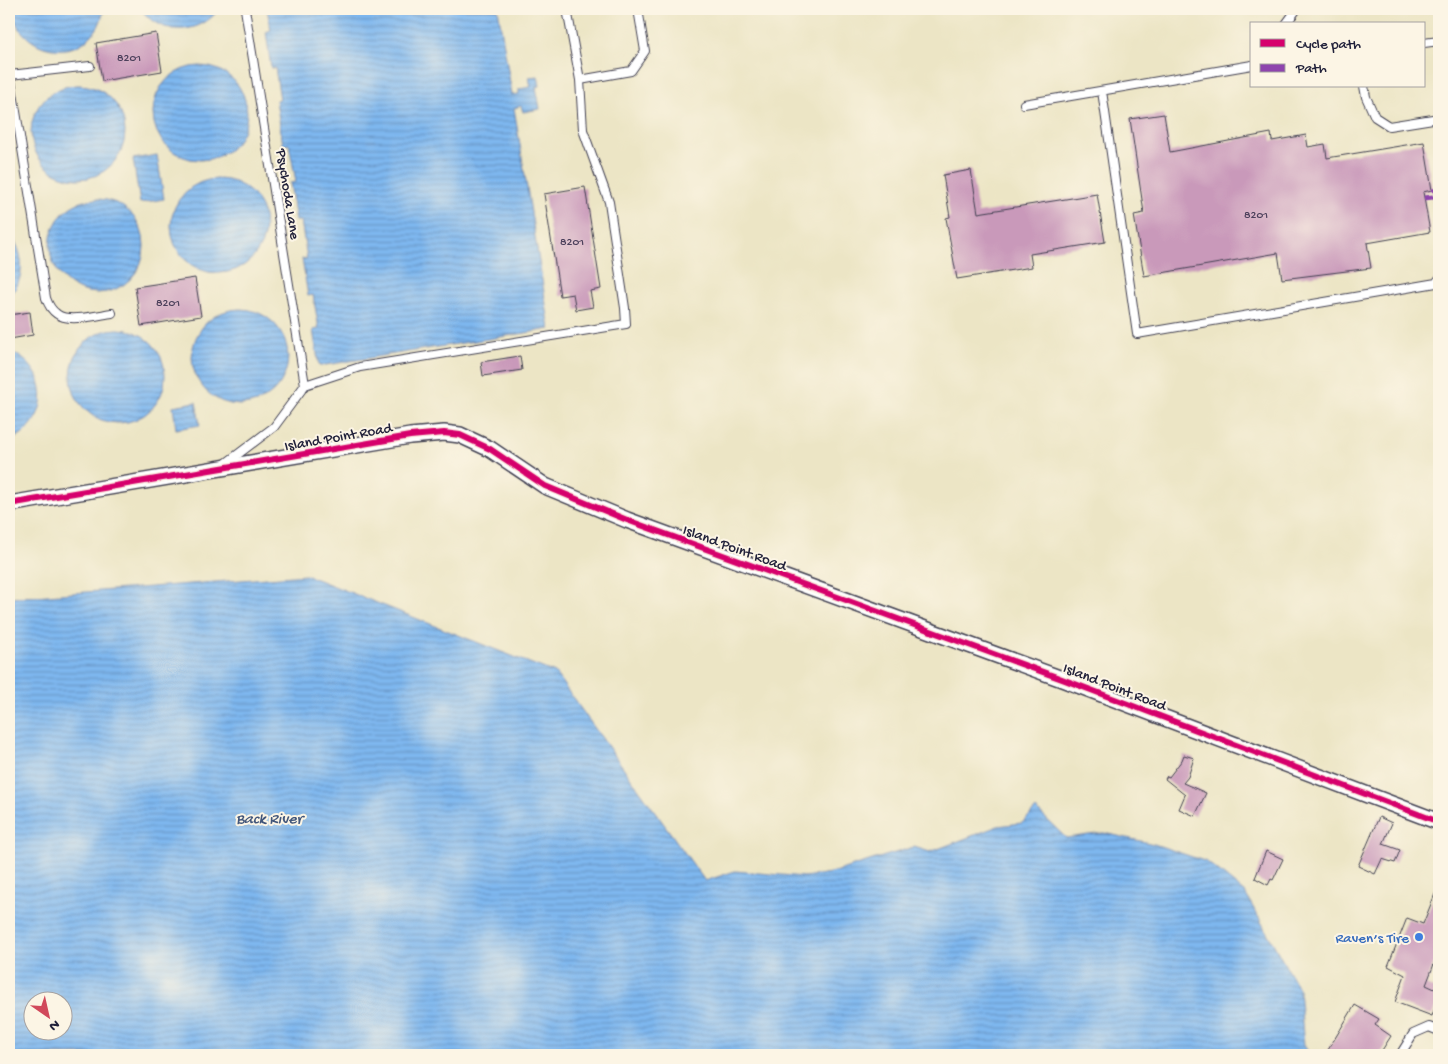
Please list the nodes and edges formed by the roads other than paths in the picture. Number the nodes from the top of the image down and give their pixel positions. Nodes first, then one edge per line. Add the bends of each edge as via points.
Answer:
1 (245, 9) edge
2 (567, 9) edge
3 (638, 9) edge
4 (1297, 9) edge
5 (1287, 22) edge
6 (1439, 41) edge
7 (1426, 43) edge
8 (1250, 65) edge
9 (90, 66) dead end
10 (10, 72) edge
11 (580, 80) junction
12 (1364, 88) edge
13 (1102, 91) junction
14 (1024, 104) dead end
15 (1439, 118) edge
16 (1439, 279) edge
17 (112, 313) dead end
18 (305, 385) junction
19 (220, 469) junction
20 (9, 504) edge
21 (1439, 822) edge
22 (1439, 1031) edge
23 (1400, 1055) edge

1 - 18 lane, Psychoda Lane
2 - 11 lane
3 - 11 lane via 645,51 631,71
4 - 5 lane
6 - 7 lane
8 - 13 lane
9 - 10 lane
10 - 17 lane via 46,298 57,315 66,318
11 - 18 lane via 583,130 609,202 626,324 360,368
12 - 15 lane via 1375,117 1389,126
13 - 14 lane
13 - 16 lane via 1138,334 1436,283
18 - 19 lane via 274,426
19 - 20 street, Island Point Road
19 - 21 street, Island Point Road via 410,436 460,435 490,449 546,486 627,520 1062,679
22 - 23 lane via 1429,1027 1413,1034

